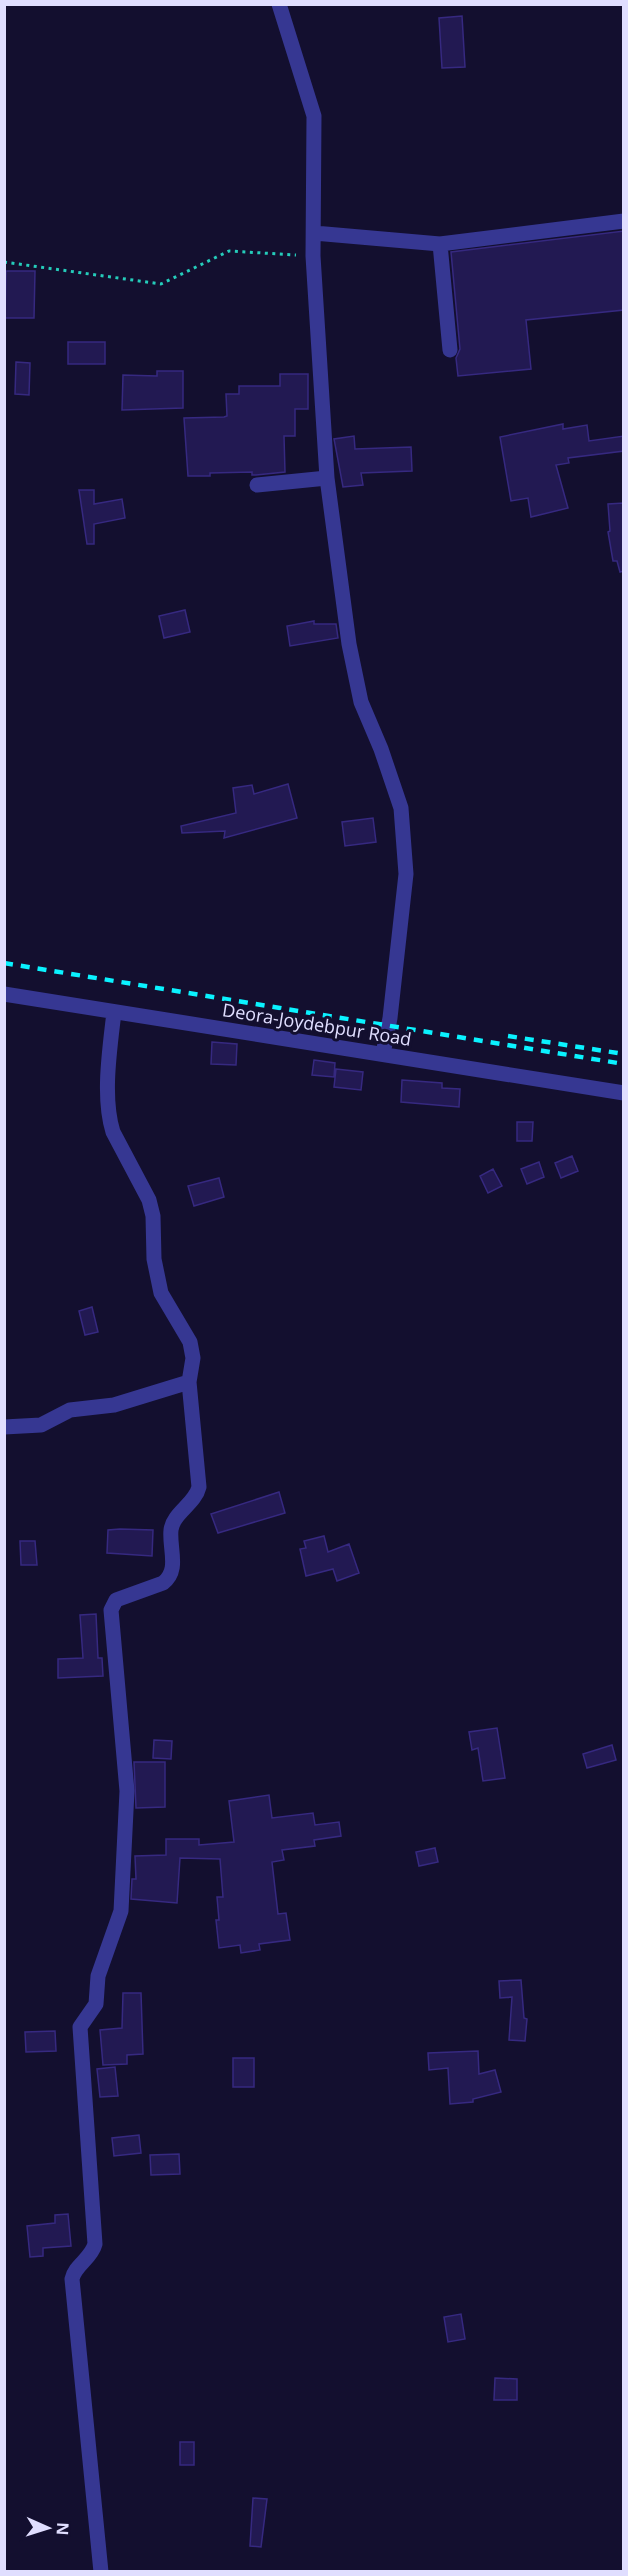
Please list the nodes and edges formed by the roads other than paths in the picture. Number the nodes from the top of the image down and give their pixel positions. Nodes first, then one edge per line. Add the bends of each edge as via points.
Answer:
1 (279, 4) edge
2 (624, 221) edge
3 (314, 234) junction
4 (440, 244) junction
5 (450, 350) dead end
6 (327, 478) junction
7 (257, 485) dead end
8 (4, 994) edge
9 (114, 1012) junction
10 (383, 1054) junction
11 (624, 1093) edge
12 (189, 1382) junction
13 (4, 1427) edge
14 (101, 2571) edge

1 - 3 street via 314,109
2 - 4 street
3 - 4 street
3 - 6 street
4 - 5 street
6 - 7 street
6 - 10 street via 349,644 361,702 401,808 406,874
8 - 9 street, Deora-Joydebpur Road
9 - 10 street, Deora-Joydebpur Road
9 - 12 street via 108,1060 110,1122 152,1207 156,1275 161,1293 190,1342 193,1358
10 - 11 street, Deora-Joydebpur Road
12 - 13 street via 114,1405 70,1410 41,1425
12 - 14 street via 199,1487 173,1523 172,1572 163,1583 116,1600 111,1610 127,1791 121,1911 98,1976 94,2010 80,2027 95,2244 72,2279

